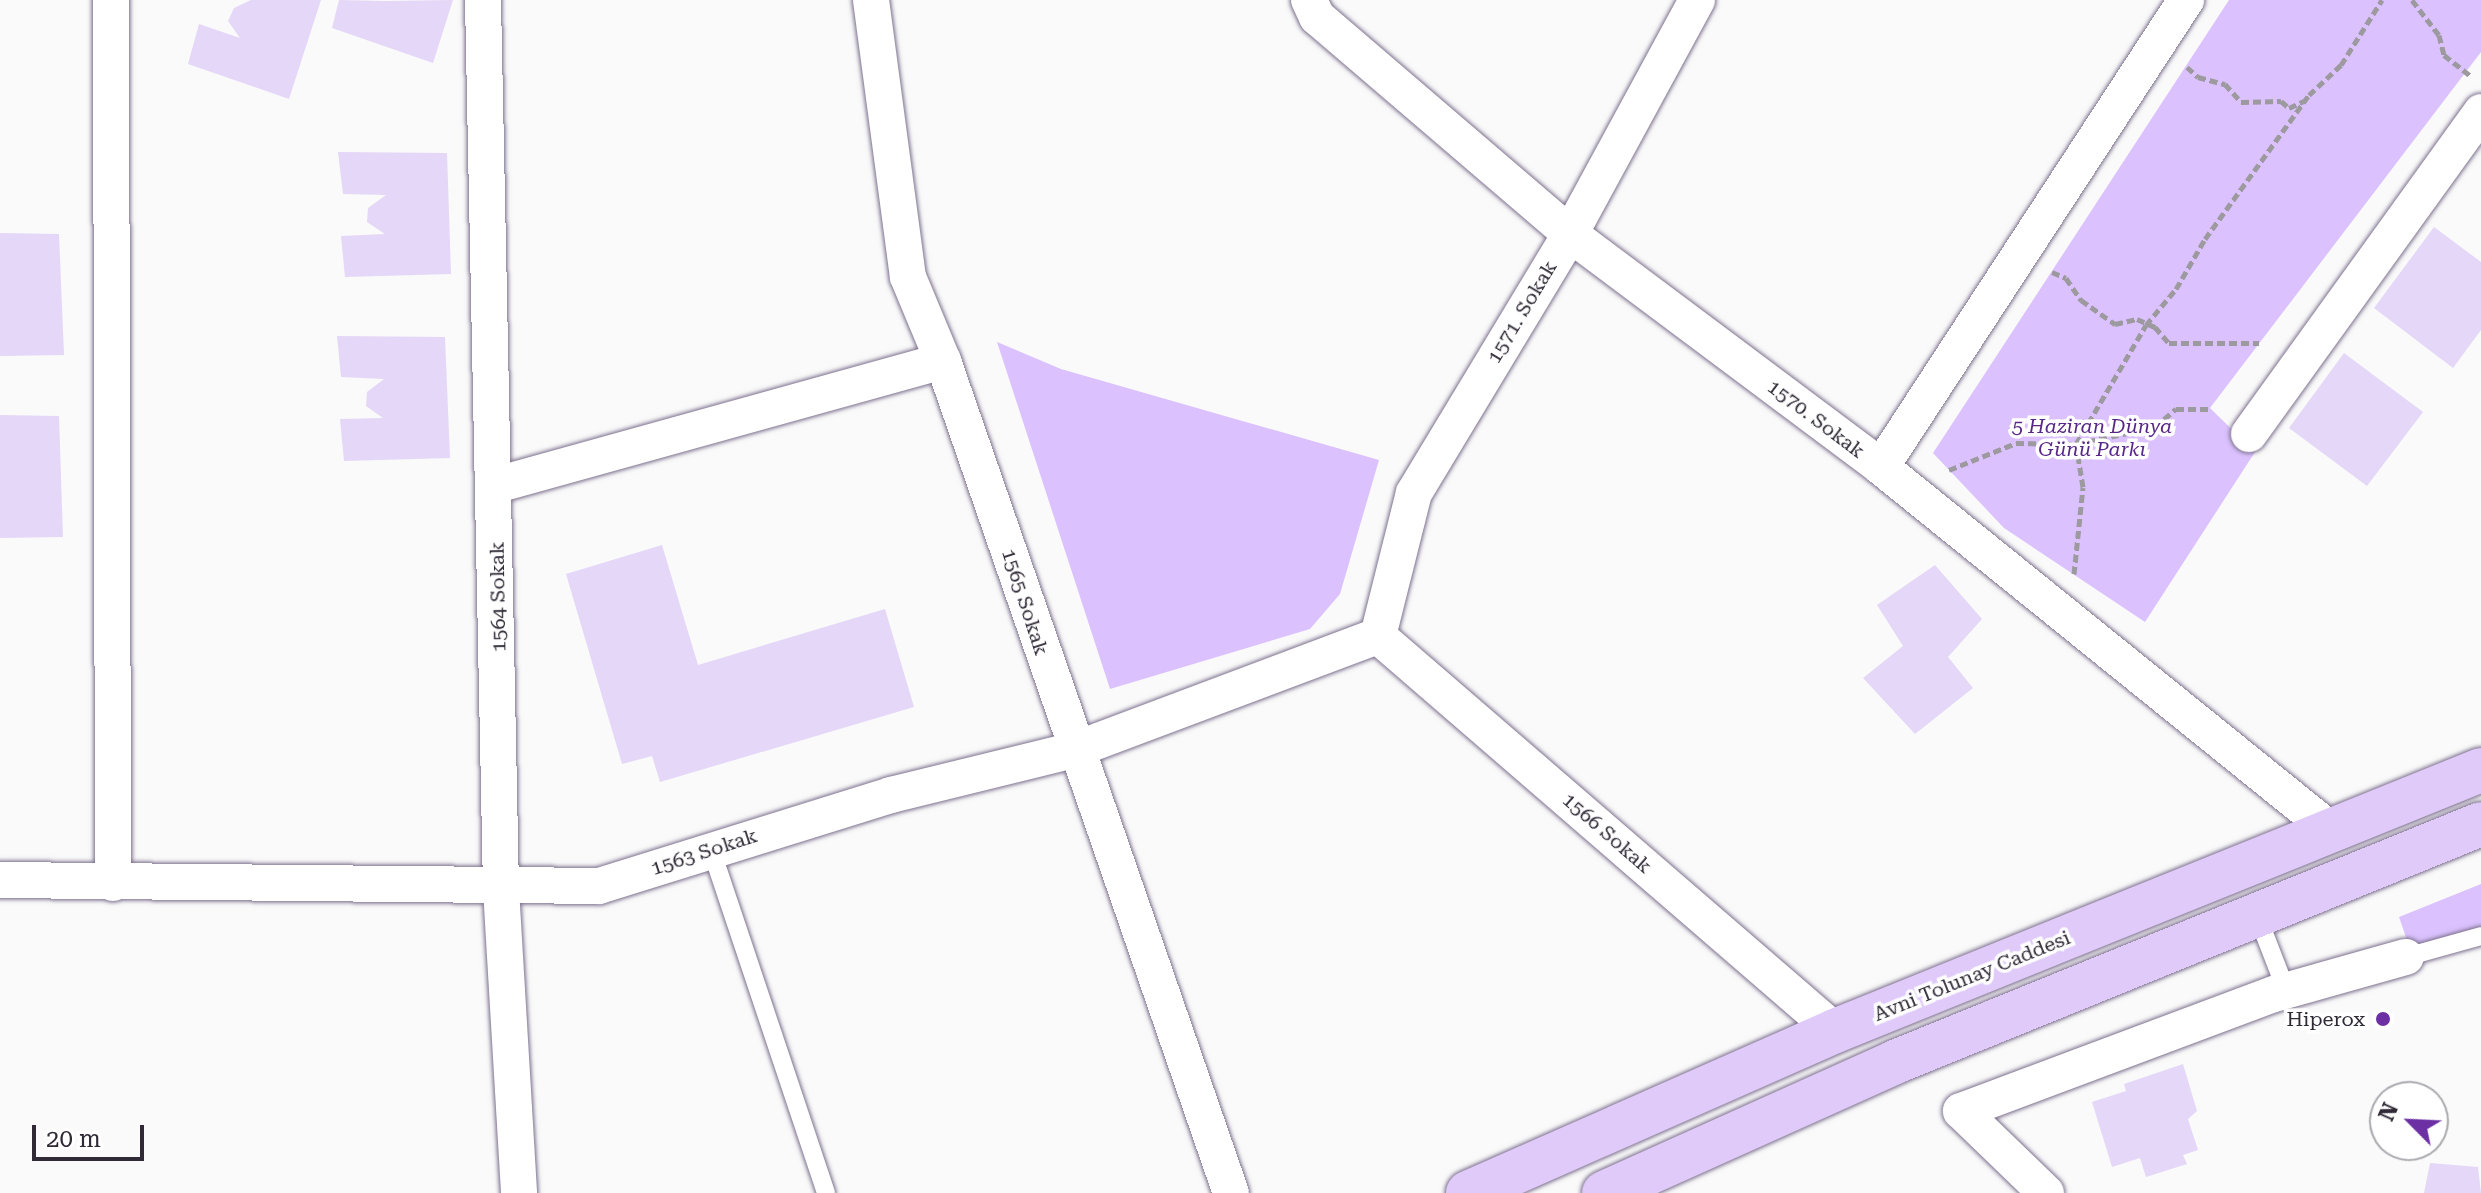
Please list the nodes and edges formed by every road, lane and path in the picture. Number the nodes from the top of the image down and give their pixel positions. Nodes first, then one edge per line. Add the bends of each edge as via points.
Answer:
1 (111, 0) edge
2 (483, 0) edge
3 (871, 0) edge
4 (1309, 0) edge
5 (1697, 0) edge
6 (2186, 0) edge
7 (2382, 0) edge
8 (2412, 0) edge
9 (2186, 66) dead end
10 (2481, 85) edge
11 (2306, 100) junction
12 (2481, 112) edge
13 (1570, 234) junction
14 (2052, 272) dead end
15 (2146, 325) junction
16 (2259, 343) dead end
17 (943, 361) junction
18 (2210, 409) dead end
19 (2249, 434) dead end
20 (2076, 444) junction
21 (1881, 467) junction
22 (1949, 470) dead end
23 (496, 485) junction
24 (2074, 575) dead end
25 (1378, 636) junction
26 (1074, 750) junction
27 (2481, 770) edge
28 (2481, 824) edge
29 (2332, 831) junction
30 (711, 849) junction
31 (0, 880) edge
32 (113, 883) junction
33 (501, 889) junction
34 (2256, 913) junction
35 (2481, 936) edge
36 (2406, 957) joint
37 (2286, 990) junction
38 (1835, 1031) junction
39 (519, 1193) edge
40 (826, 1193) edge
41 (1231, 1193) edge
42 (1468, 1193) edge
43 (1604, 1193) edge
44 (2046, 1193) edge

1 - 32 street
2 - 23 street, 1564 Sokak
3 - 17 street, 1565 Sokak via 908,277
4 - 13 street, 1570. Sokak via 1317,17
5 - 13 street, 1571. Sokak
6 - 21 street
7 - 11 path via 2341,65
8 - 10 path via 2439,35 2444,55
9 - 11 path via 2198,77 2225,84 2241,102 2281,101 2289,108
11 - 15 path
12 - 19 street
13 - 21 street, 1570. Sokak
13 - 25 street, 1571. Sokak via 1414,493
14 - 15 path via 2066,278 2081,300 2115,324 2137,319
15 - 16 path via 2178,345
15 - 20 path via 2137,349
17 - 23 street
17 - 26 street, 1565 Sokak
18 - 20 path via 2176,409 2155,427
20 - 22 path via 2016,443
20 - 24 path via 2083,487
21 - 29 street, 1570. Sokak
23 - 33 street, 1564 Sokak
25 - 26 street, 1563 Sokak
25 - 38 street, 1566 Sokak
26 - 30 street, 1563 Sokak via 891,795
26 - 41 street, 1565 Sokak
27 - 29 main road, Avni Tolunay Caddesi
28 - 34 main road
29 - 38 main road, Avni Tolunay Caddesi
30 - 33 street, 1563 Sokak via 599,886
30 - 40 lane
31 - 32 street, 1563 Sokak
32 - 33 street, 1563 Sokak
33 - 39 street, 1564 Sokak
34 - 37 lane
34 - 43 main road via 1895,1062
35 - 36 lane
36 - 37 street
37 - 44 street via 1961,1111
38 - 42 main road, Avni Tolunay Caddesi

